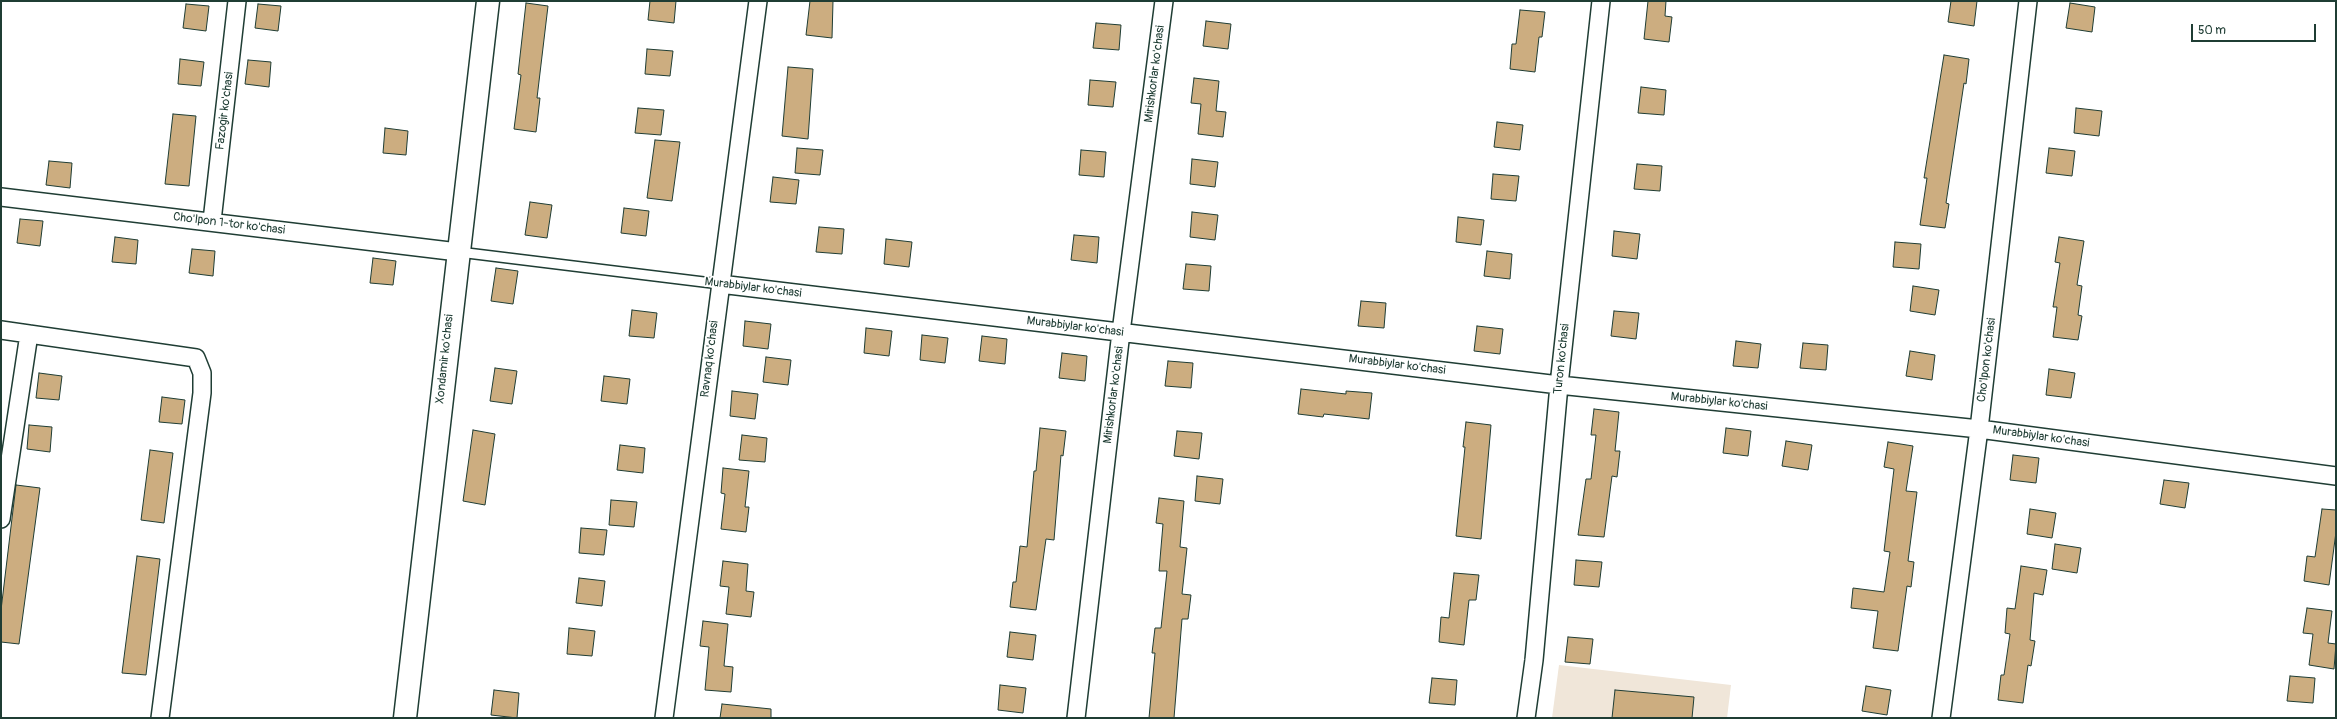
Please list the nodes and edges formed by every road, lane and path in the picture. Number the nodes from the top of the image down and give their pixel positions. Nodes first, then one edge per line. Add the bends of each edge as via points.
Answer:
1 (237, 1) edge
2 (488, 1) edge
3 (758, 1) edge
4 (1164, 1) edge
5 (1601, 1) edge
6 (2028, 1) edge
7 (1, 197) edge
8 (212, 221) junction
9 (458, 252) junction
10 (720, 284) junction
11 (1, 330) edge
12 (1121, 332) junction
13 (29, 334) junction
14 (1559, 385) junction
15 (1979, 429) junction
16 (2336, 476) edge
17 (1, 519) edge
18 (160, 718) edge
19 (405, 718) edge
20 (664, 718) edge
21 (1076, 718) edge
22 (1526, 718) edge
23 (1941, 718) edge

1 - 8 street, Fazogir ko'chasi
2 - 9 main road, Xondamir ko'chasi
3 - 10 street, Ravnaq ko'chasi
4 - 12 street, Mirishkorlar ko'chasi
5 - 14 street, Turon ko'chasi
6 - 15 street, Cho'lpon ko'chasi
7 - 8 street, Cho'lpon 1-tor ko'chasi
8 - 9 street, Cho'lpon 1-tor ko'chasi
9 - 10 lane, Murabbiylar ko'chasi
9 - 19 main road, Xondamir ko'chasi
10 - 12 street, Murabbiylar ko'chasi
10 - 20 street, Ravnaq ko'chasi
11 - 13 street
12 - 14 street, Murabbiylar ko'chasi
12 - 21 street, Mirishkorlar ko'chasi
13 - 17 street
13 - 18 street via 196,358 202,373 202,393
14 - 15 street, Murabbiylar ko'chasi
14 - 22 street, Turon ko'chasi via 1534,660
15 - 16 street, Murabbiylar ko'chasi
15 - 23 street, Cho'lpon ko'chasi

